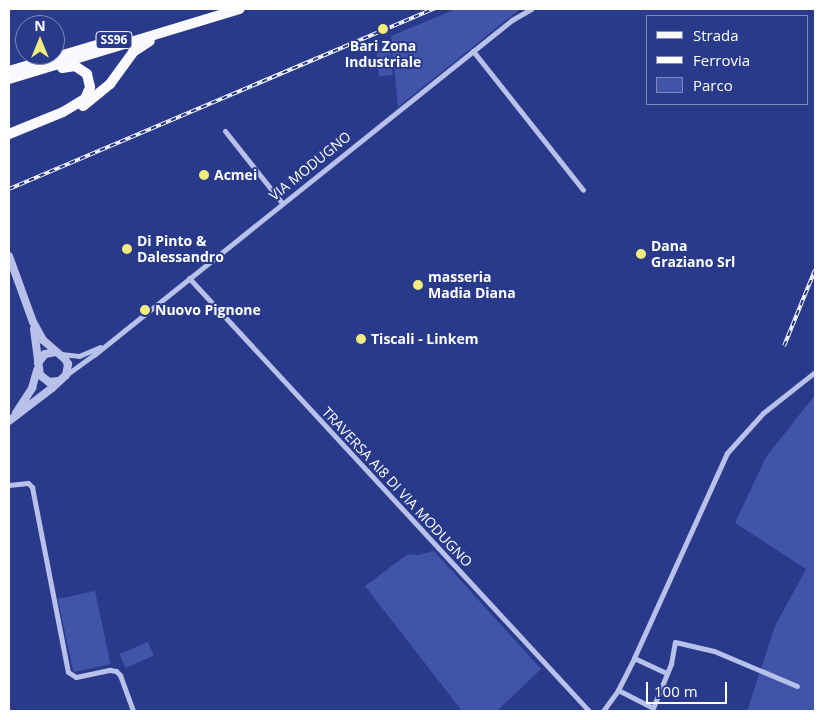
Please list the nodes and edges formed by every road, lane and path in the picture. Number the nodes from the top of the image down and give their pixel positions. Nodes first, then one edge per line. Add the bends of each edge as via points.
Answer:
1 (218, 9) edge
2 (240, 9) edge
3 (531, 9) edge
4 (196, 22) junction
5 (473, 51) junction
6 (9, 71) edge
7 (9, 79) edge
8 (63, 112) junction
9 (226, 131) dead end
10 (12, 134) edge
11 (583, 190) dead end
12 (282, 203) junction
13 (9, 256) edge
14 (188, 278) junction
15 (33, 322) junction
16 (105, 344) junction
17 (58, 353) junction
18 (38, 366) junction
19 (815, 372) edge
20 (66, 375) junction
21 (58, 381) junction
22 (10, 420) edge
23 (9, 485) edge
24 (634, 658) junction
25 (666, 673) junction
26 (797, 686) dead end
27 (618, 690) junction
28 (133, 711) edge
29 (589, 711) edge
30 (603, 711) edge

1 - 6 main road, SS96
2 - 4 main road, SS96
3 - 5 street, VIA MODUGNO via 518,15
4 - 7 main road, SS96
4 - 8 main road via 185,30 140,46 100,94 85,105
5 - 11 street
5 - 12 street, VIA MODUGNO
7 - 8 main road via 68,66 82,69 89,80 88,94 82,102
8 - 10 main road
9 - 12 street
12 - 14 street, VIA MODUGNO
13 - 15 street
14 - 16 street, VIA MODUGNO
14 - 29 street, TRAVERSA AI8 DI VIA MODUGNO
15 - 17 street via 43,340
15 - 18 street
16 - 17 street, VIA MODUGNO via 79,356
16 - 20 street, VIA MODUGNO
17 - 18 street via 45,354
17 - 20 street via 68,364
18 - 21 street via 43,379
18 - 22 street via 27,398
19 - 24 street via 763,413 727,453
20 - 21 street
21 - 22 street
23 - 28 street via 28,482 32,487 68,672 76,677 116,671
24 - 25 street
24 - 27 street
25 - 26 street via 675,642 714,651
25 - 27 street via 653,708
27 - 30 street

